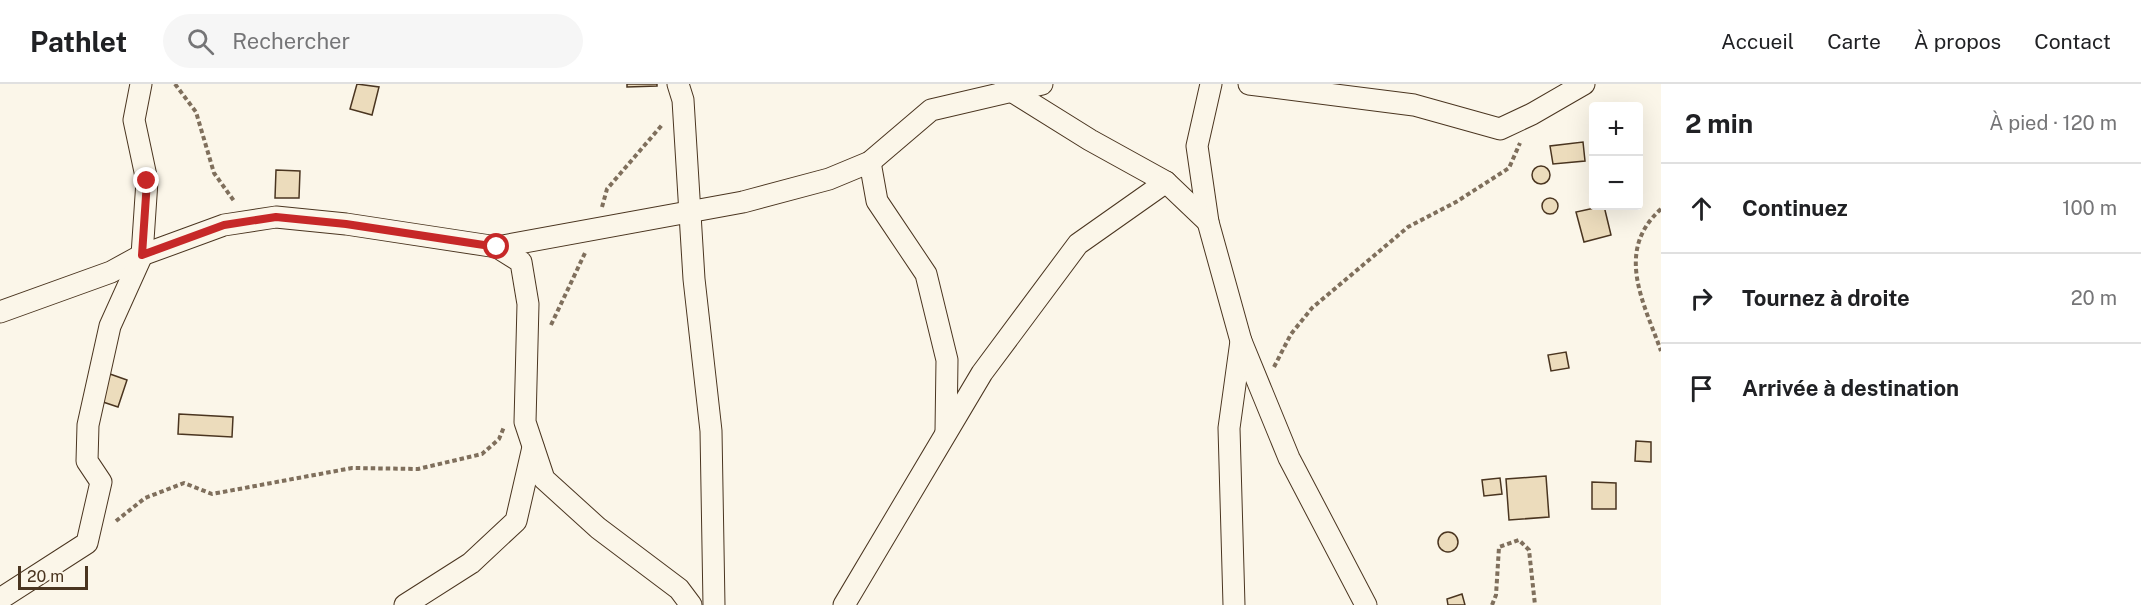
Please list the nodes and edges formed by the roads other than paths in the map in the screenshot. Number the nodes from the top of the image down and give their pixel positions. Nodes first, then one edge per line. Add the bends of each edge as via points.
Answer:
1 (141, 84) edge
2 (1042, 84) edge
3 (1212, 84) edge
4 (1249, 84) edge
5 (1584, 84) edge
6 (1005, 87) edge
7 (681, 92) edge
8 (870, 162) junction
9 (1166, 182) junction
10 (690, 212) junction
11 (1208, 222) junction
12 (497, 247) junction
13 (142, 255) junction
14 (0, 312) edge
15 (1241, 341) junction
16 (946, 432) junction
17 (533, 446) junction
18 (0, 599) edge
19 (405, 605) edge
20 (691, 605) edge
21 (714, 605) edge
22 (844, 605) edge
23 (1234, 605) edge
24 (1366, 605) edge

1 - 13 street via 134,120 147,181
2 - 6 street
3 - 11 street via 1197,146
4 - 5 street via 1414,105 1500,129
6 - 8 street via 931,110
6 - 9 street
7 - 10 street
8 - 10 street via 807,185
8 - 16 street via 877,201 926,274 947,360
9 - 11 street
9 - 16 street via 1078,244 982,373
10 - 12 street
10 - 21 street via 711,431
11 - 15 street
12 - 13 street via 276,217 224,225
12 - 17 street via 521,262 528,304 525,422
13 - 14 street via 111,272
13 - 18 street via 110,326 88,425 87,461 101,482 87,543
15 - 23 street via 1229,428
15 - 24 street via 1289,458
16 - 22 street
17 - 19 street via 516,521 471,563
17 - 20 street via 544,479 598,528 679,589

